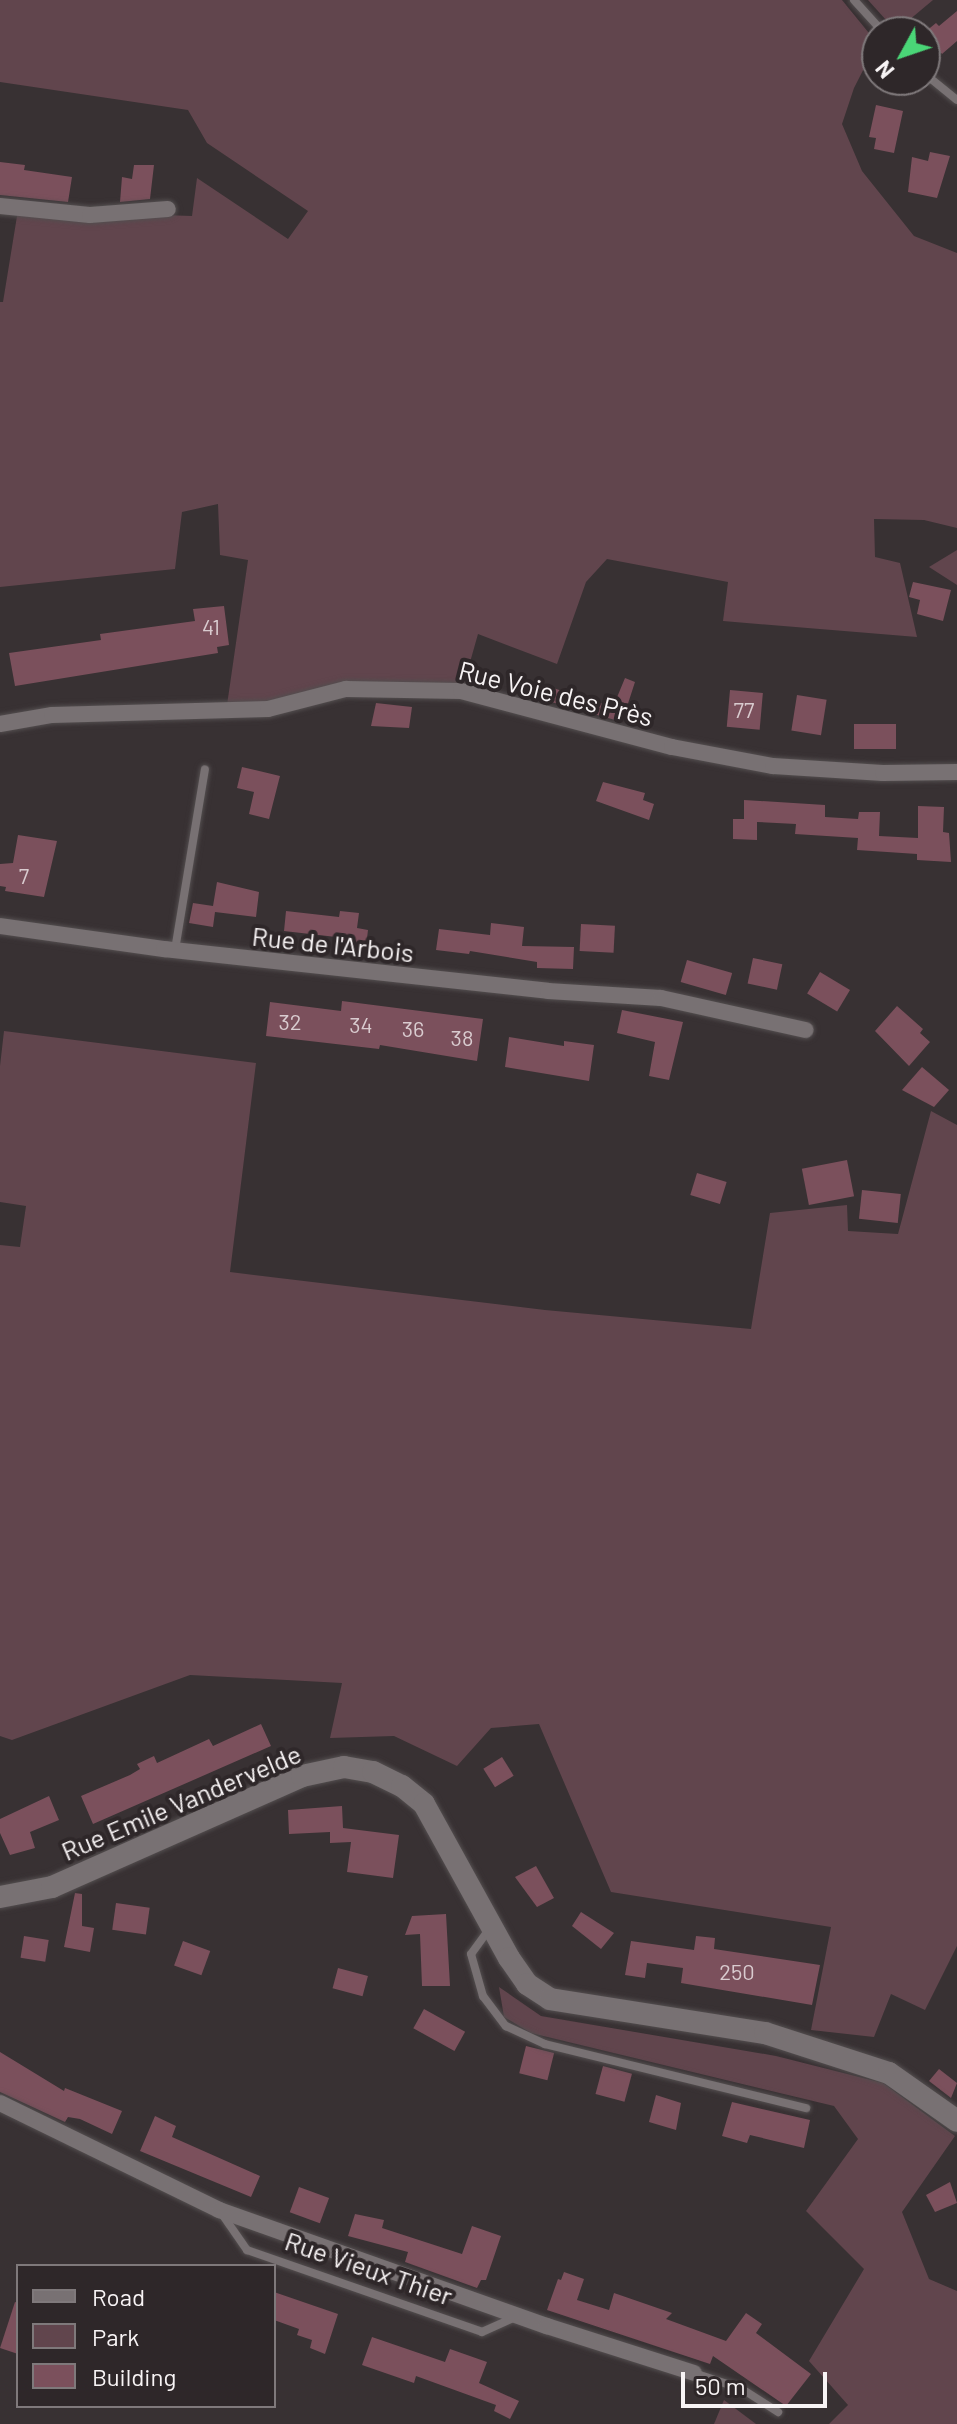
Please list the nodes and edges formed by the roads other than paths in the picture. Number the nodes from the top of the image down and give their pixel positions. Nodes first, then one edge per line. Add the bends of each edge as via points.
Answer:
1 (854, 0) edge
2 (868, 16) edge
3 (941, 87) edge
4 (957, 100) edge
5 (0, 206) edge
6 (168, 209) dead end
7 (0, 724) edge
8 (205, 769) dead end
9 (957, 772) edge
10 (0, 926) edge
11 (175, 951) junction
12 (805, 1030) dead end
13 (0, 1897) edge
14 (490, 1927) junction
15 (0, 2103) edge
16 (806, 2108) dead end
17 (957, 2121) edge
18 (219, 2210) junction
19 (519, 2315) junction
20 (694, 2373) joint
21 (778, 2412) dead end

1 - 2 lane
3 - 4 lane
5 - 6 street via 90,215
7 - 9 street, Rue Voie des Près via 52,715 268,709 346,689 461,691 672,747 773,766
8 - 11 lane
10 - 11 street, Rue de l'Arbois
11 - 12 street, Rue de l'Arbois via 661,998
13 - 14 street, Rue Emile Vandervelde via 52,1887 302,1776 344,1767 373,1772 424,1804
14 - 16 lane via 471,1954 483,1996 506,2026 545,2044
14 - 17 street via 527,1984 550,1999 765,2033 889,2073
15 - 18 street, Rue Vieux Thier
18 - 19 street, Rue Vieux Thier
18 - 19 lane, Rue Vieux Thier via 247,2250 482,2332
19 - 20 street, Rue Vieux Thier
20 - 21 lane via 742,2389

